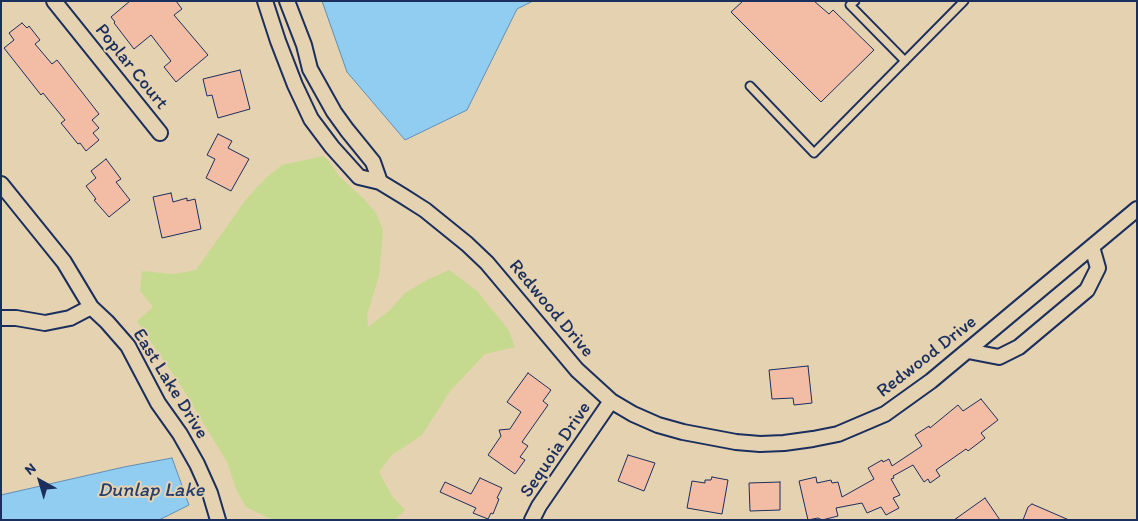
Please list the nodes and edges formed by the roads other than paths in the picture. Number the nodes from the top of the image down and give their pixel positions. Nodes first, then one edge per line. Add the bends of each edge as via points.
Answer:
1 (54, 1) edge
2 (266, 1) edge
3 (287, 1) edge
4 (854, 1) edge
5 (964, 1) edge
6 (905, 60) junction
7 (750, 86) dead end
8 (160, 133) dead end
9 (380, 182) junction
10 (1, 184) edge
11 (1137, 209) edge
12 (1092, 247) junction
13 (91, 307) junction
14 (1, 318) edge
15 (968, 351) junction
16 (611, 401) junction
17 (218, 520) edge
18 (532, 520) edge

1 - 8 street, Poplar Court
2 - 9 street, Redwood Drive via 284,59 311,119 359,177
3 - 9 street via 310,69 346,130 373,162
4 - 6 lane via 850,5
5 - 6 lane
6 - 7 lane via 814,153
9 - 16 street, Redwood Drive via 425,210 487,263 577,370
10 - 13 street, East Lake Drive via 64,262
11 - 12 street, Redwood Drive
12 - 15 street, Redwood Drive
12 - 15 street via 1098,268 1088,290 1080,297 1019,348 999,357
13 - 14 street via 70,318 46,323
13 - 17 street, East Lake Drive via 128,346 158,403 197,464
15 - 16 street, Redwood Drive via 886,414 838,434 813,439 760,444 708,438 658,425
16 - 18 street, Sequoia Drive

